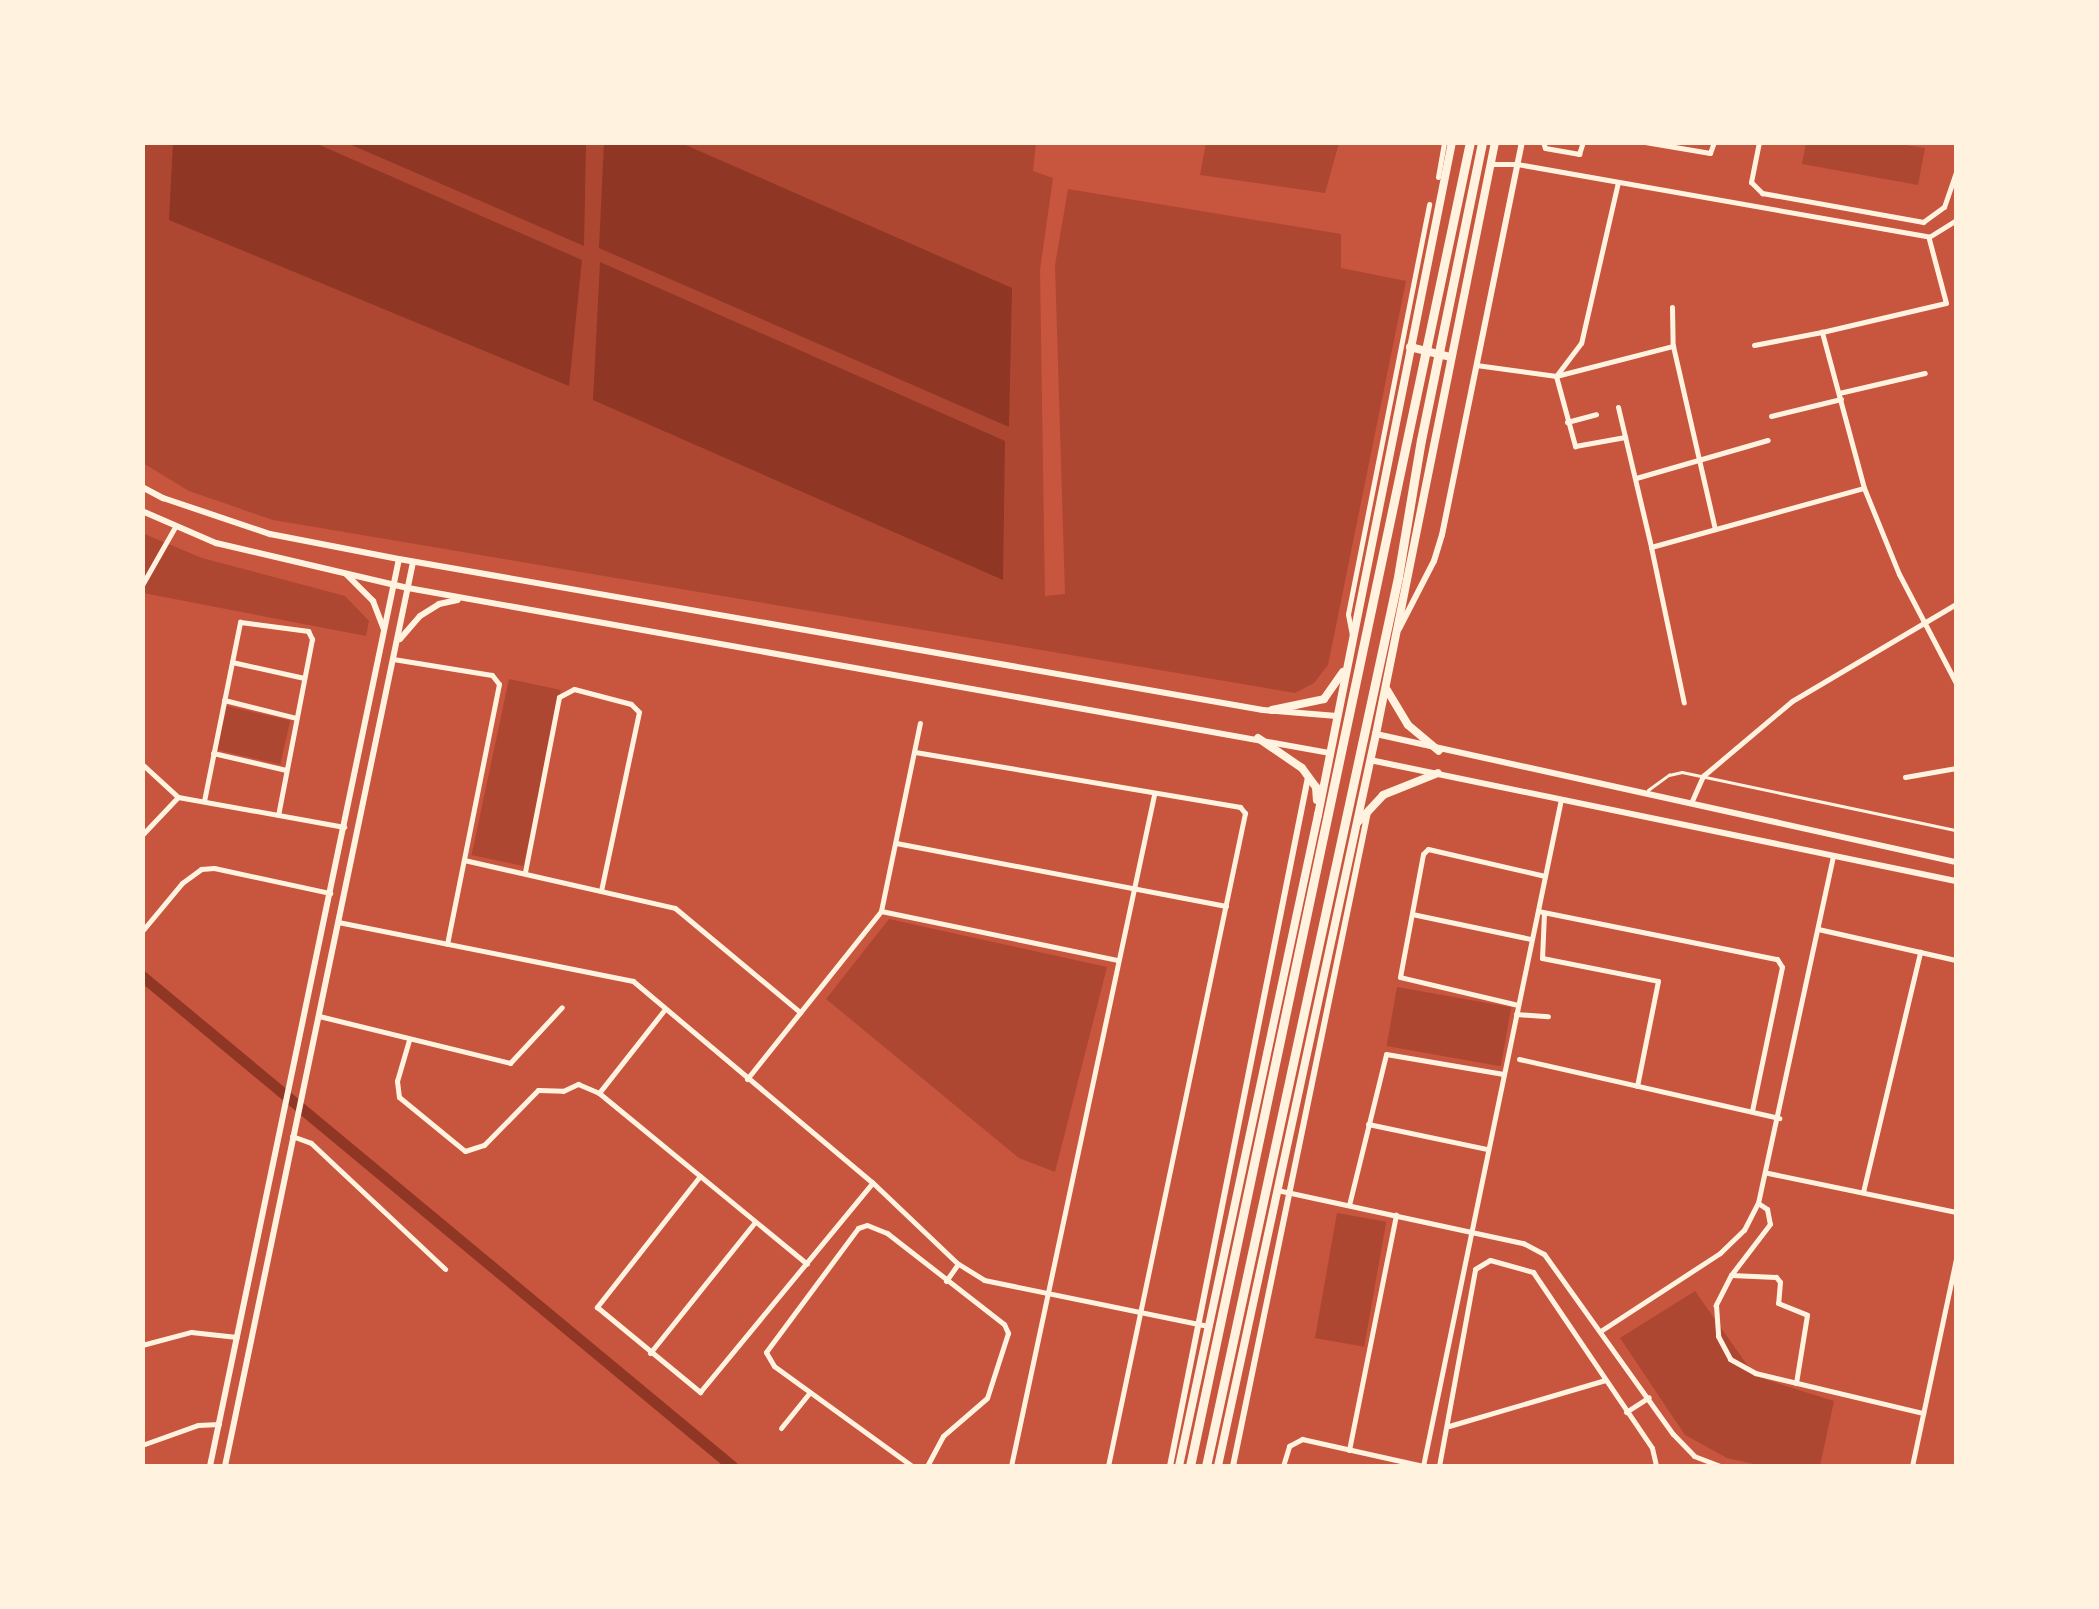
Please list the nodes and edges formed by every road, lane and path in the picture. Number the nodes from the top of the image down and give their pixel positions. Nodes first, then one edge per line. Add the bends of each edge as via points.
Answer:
1 (1448, 142) edge
2 (1470, 142) edge
3 (1482, 142) edge
4 (1495, 142) edge
5 (1522, 142) edge
6 (1542, 142) edge
7 (1583, 142) edge
8 (1646, 142) edge
9 (1714, 142) edge
10 (1759, 142) edge
11 (1490, 164) junction
12 (1518, 164) junction
13 (1956, 172) edge
14 (1438, 177) dead end
15 (1618, 182) junction
16 (1429, 204) dead end
17 (1956, 220) edge
18 (1929, 238) junction
19 (1672, 307) dead end
20 (1822, 332) junction
21 (1754, 345) dead end
22 (1673, 346) junction
23 (1410, 347) junction
24 (1450, 357) junction
25 (1476, 365) junction
26 (1925, 372) dead end
27 (1556, 376) junction
28 (1840, 396) junction
29 (1618, 407) dead end
30 (1596, 414) dead end
31 (1771, 416) dead end
32 (1567, 422) junction
33 (1625, 437) junction
34 (1768, 440) dead end
35 (1698, 460) junction
36 (1636, 478) junction
37 (142, 487) edge
38 (1864, 488) junction
39 (142, 511) edge
40 (175, 527) junction
41 (1716, 530) junction
42 (1652, 547) junction
43 (400, 559) junction
44 (413, 562) junction
45 (346, 574) junction
46 (142, 585) edge
47 (394, 585) junction
48 (408, 588) junction
49 (464, 598) junction
50 (1956, 604) edge
51 (1927, 625) junction
52 (384, 630) junction
53 (1353, 638) junction
54 (1394, 639) junction
55 (397, 642) junction
56 (393, 659) junction
57 (232, 662) junction
58 (1348, 664) junction
59 (304, 678) junction
60 (1956, 684) edge
61 (1386, 685) junction
62 (224, 700) junction
63 (1684, 704) dead end
64 (1272, 710) junction
65 (1337, 716) junction
66 (296, 718) junction
67 (920, 723) dead end
68 (1376, 734) junction
69 (1258, 738) junction
70 (1439, 750) junction
71 (914, 752) junction
72 (1330, 753) junction
73 (214, 754) junction
74 (1370, 760) junction
75 (142, 764) edge
76 (1956, 768) edge
77 (286, 770) junction
78 (1438, 773) junction
79 (1308, 776) junction
80 (1703, 776) junction
81 (1905, 777) dead end
82 (1644, 794) junction
83 (1154, 795) junction
84 (178, 796) junction
85 (1561, 798) junction
86 (204, 801) junction
87 (1690, 803) junction
88 (1370, 806) junction
89 (278, 815) junction
90 (1318, 815) junction
91 (142, 816) edge
92 (152, 824) junction
93 (1356, 824) junction
94 (344, 827) junction
95 (1956, 830) edge
96 (142, 835) edge
97 (896, 843) junction
98 (1833, 856) junction
99 (464, 860) junction
100 (1956, 862) edge
101 (525, 872) junction
102 (1545, 876) junction
103 (1956, 881) edge
104 (601, 891) junction
105 (1134, 892) junction
106 (330, 893) junction
107 (1226, 906) junction
108 (882, 911) junction
109 (1541, 912) junction
110 (1412, 914) junction
111 (338, 922) junction
112 (1818, 929) junction
113 (143, 930) edge
114 (1532, 940) junction
115 (447, 944) junction
116 (1920, 952) junction
117 (1119, 960) junction
118 (1956, 960) edge
119 (1518, 1005) junction
120 (562, 1007) dead end
121 (665, 1009) junction
122 (800, 1012) junction
123 (1516, 1014) junction
124 (319, 1016) junction
125 (1548, 1016) dead end
126 (1274, 1022) junction
127 (1312, 1028) junction
128 (409, 1040) junction
129 (1519, 1059) dead end
130 (1504, 1074) junction
131 (747, 1079) junction
132 (1637, 1086) junction
133 (599, 1092) junction
134 (1752, 1111) junction
135 (1779, 1118) junction
136 (1368, 1124) junction
137 (293, 1132) junction
138 (1488, 1150) junction
139 (1768, 1172) junction
140 (700, 1176) junction
141 (872, 1182) junction
142 (1277, 1190) junction
143 (1289, 1192) junction
144 (1863, 1192) junction
145 (1758, 1203) junction
146 (1349, 1205) junction
147 (1956, 1212) edge
148 (1396, 1215) junction
149 (755, 1222) junction
150 (1471, 1232) junction
151 (1956, 1259) edge
152 (807, 1264) junction
153 (958, 1264) junction
154 (445, 1269) dead end
155 (1731, 1275) junction
156 (946, 1281) junction
157 (1048, 1296) junction
158 (1138, 1314) junction
159 (1198, 1324) junction
160 (1209, 1326) junction
161 (1602, 1330) junction
162 (236, 1337) junction
163 (142, 1345) edge
164 (650, 1353) junction
165 (1604, 1380) junction
166 (1796, 1383) junction
167 (810, 1392) junction
168 (1649, 1397) junction
169 (1626, 1412) junction
170 (1190, 1414) junction
171 (1923, 1414) junction
172 (1228, 1422) junction
173 (218, 1424) junction
174 (1450, 1426) junction
175 (781, 1428) dead end
176 (142, 1446) edge
177 (1349, 1450) junction
178 (210, 1466) edge
179 (225, 1466) edge
180 (912, 1466) edge
181 (927, 1466) edge
182 (1011, 1466) edge
183 (1108, 1466) edge
184 (1170, 1466) edge
185 (1179, 1466) edge
186 (1190, 1466) edge
187 (1206, 1466) edge
188 (1218, 1466) edge
189 (1233, 1466) edge
190 (1283, 1466) edge
191 (1423, 1466) edge
192 (1439, 1466) edge
193 (1656, 1466) edge
194 (1720, 1466) edge
195 (1912, 1466) edge

1 - 14 street
1 - 23 main road
2 - 186 main road
3 - 187 main road via 1398,578
4 - 11 main road
5 - 12 street
6 - 7 street via 1579,154
8 - 9 street via 1710,153
10 - 13 street via 1751,182 1762,193 1923,222 1944,207
11 - 12 street
11 - 24 main road
12 - 15 street
12 - 25 street
15 - 18 street
15 - 27 street via 1581,343
16 - 53 street via 1348,614
17 - 18 street
18 - 20 street via 1946,303
19 - 22 street
20 - 21 street
20 - 28 street
22 - 27 street
22 - 35 street
23 - 24 main road
23 - 53 main road
24 - 54 main road
25 - 27 street
25 - 54 street via 1434,561
26 - 28 street
27 - 32 street
28 - 31 street
28 - 38 street
29 - 33 street
30 - 32 street
32 - 33 street via 1571,441 1581,448
33 - 36 street
34 - 35 street
35 - 36 street
35 - 41 street
36 - 42 street
37 - 43 street via 270,534
38 - 41 street
38 - 51 street
39 - 40 street
40 - 45 street
40 - 46 street
41 - 42 street
42 - 63 street
43 - 44 street
43 - 47 street
44 - 48 street
44 - 64 street
45 - 47 street
45 - 52 street via 373,601
47 - 48 street
47 - 52 street
48 - 49 street
48 - 55 street
49 - 55 street via 439,604
49 - 69 street
50 - 51 street
51 - 60 street
51 - 80 street via 1792,701
52 - 94 street
53 - 58 main road
54 - 61 main road
55 - 56 street
56 - 99 street via 492,675 498,684
56 - 111 street
57 - 59 street
57 - 59 street via 240,622 308,631
57 - 62 street
58 - 64 main road via 1324,699
58 - 65 main road
59 - 66 street
61 - 68 main road
61 - 70 main road via 1396,712
62 - 66 street
62 - 73 street
64 - 65 street
65 - 72 main road
66 - 77 street
67 - 71 street
68 - 70 street
68 - 74 main road
69 - 72 street
69 - 79 main road
70 - 82 street
71 - 83 street
71 - 97 street
72 - 90 main road
73 - 77 street
73 - 86 street
74 - 78 street
74 - 93 main road
75 - 84 street
76 - 81 street
77 - 89 street
78 - 85 street
78 - 88 main road via 1404,783
79 - 90 main road via 1316,787
79 - 159 street
80 - 82 lane via 1669,775
80 - 87 street
80 - 95 lane
82 - 87 street
83 - 105 street
83 - 107 street via 1245,813
84 - 86 street
84 - 92 street
85 - 98 street
85 - 102 street
86 - 89 street
87 - 100 street
88 - 93 main road
88 - 143 street
89 - 94 street
90 - 126 main road
91 - 92 street
92 - 96 street
93 - 127 main road
94 - 106 street
97 - 105 street
97 - 108 street
98 - 103 street
98 - 112 street
99 - 101 street
99 - 115 street
101 - 104 street
101 - 104 street via 559,696 574,689 640,712
102 - 109 street
102 - 110 street via 1428,850
104 - 122 street via 675,908
105 - 107 street
105 - 117 street
106 - 113 street via 200,870
106 - 162 street
107 - 158 street
108 - 117 street
108 - 122 street
109 - 114 street
109 - 132 street via 1542,958 1658,980
109 - 134 street via 1778,959 1782,968
110 - 114 street
110 - 119 street via 1400,977
111 - 115 street
111 - 124 street
112 - 116 street
112 - 135 street
114 - 119 street
115 - 121 street via 616,975
116 - 118 street
116 - 144 street
117 - 157 street
119 - 123 street
120 - 128 street via 510,1063
121 - 131 street
121 - 133 street
122 - 131 street
123 - 125 street
123 - 130 street
124 - 128 street
124 - 137 street
126 - 127 main road
126 - 160 main road
127 - 142 main road
128 - 133 street via 399,1097 465,1151 476,1152 538,1090 578,1084
129 - 132 street
130 - 136 street via 1386,1054
130 - 138 street
131 - 141 street
132 - 134 street
133 - 140 street
134 - 135 street
135 - 139 street
136 - 138 street
136 - 146 street
137 - 154 street
137 - 179 street
138 - 150 street
139 - 144 street
139 - 145 street
140 - 149 street
140 - 164 street via 597,1307
141 - 152 street
141 - 153 street
142 - 143 street
142 - 172 main road
143 - 146 street
143 - 189 street
144 - 147 street
145 - 155 street via 1768,1209 1770,1224
145 - 161 street via 1744,1230 1720,1252
146 - 148 street
148 - 150 street
148 - 177 street
149 - 152 street
149 - 164 street
150 - 161 street via 1544,1254
150 - 191 street
151 - 171 street
152 - 164 street via 700,1392
153 - 156 street
153 - 157 street via 984,1280
155 - 166 street via 1716,1305 1718,1336 1730,1359
155 - 166 street via 1776,1276 1778,1303 1808,1314
156 - 167 street via 887,1233 858,1228 768,1345 774,1366
156 - 181 street via 1008,1333 987,1398 943,1436
157 - 158 street
157 - 182 street
158 - 159 street
158 - 183 street
159 - 160 street
159 - 184 street
160 - 170 main road
161 - 168 street
162 - 163 street via 191,1332
162 - 173 street
165 - 169 street
165 - 174 street
165 - 174 street via 1534,1272 1490,1260 1475,1270
166 - 171 street
167 - 175 street
167 - 180 street
168 - 169 street
168 - 194 street via 1694,1456
169 - 193 street via 1652,1448
170 - 172 main road
170 - 185 main road
171 - 195 street
172 - 188 main road
173 - 176 street
173 - 178 street
174 - 192 street
177 - 190 street via 1294,1440
177 - 191 street

